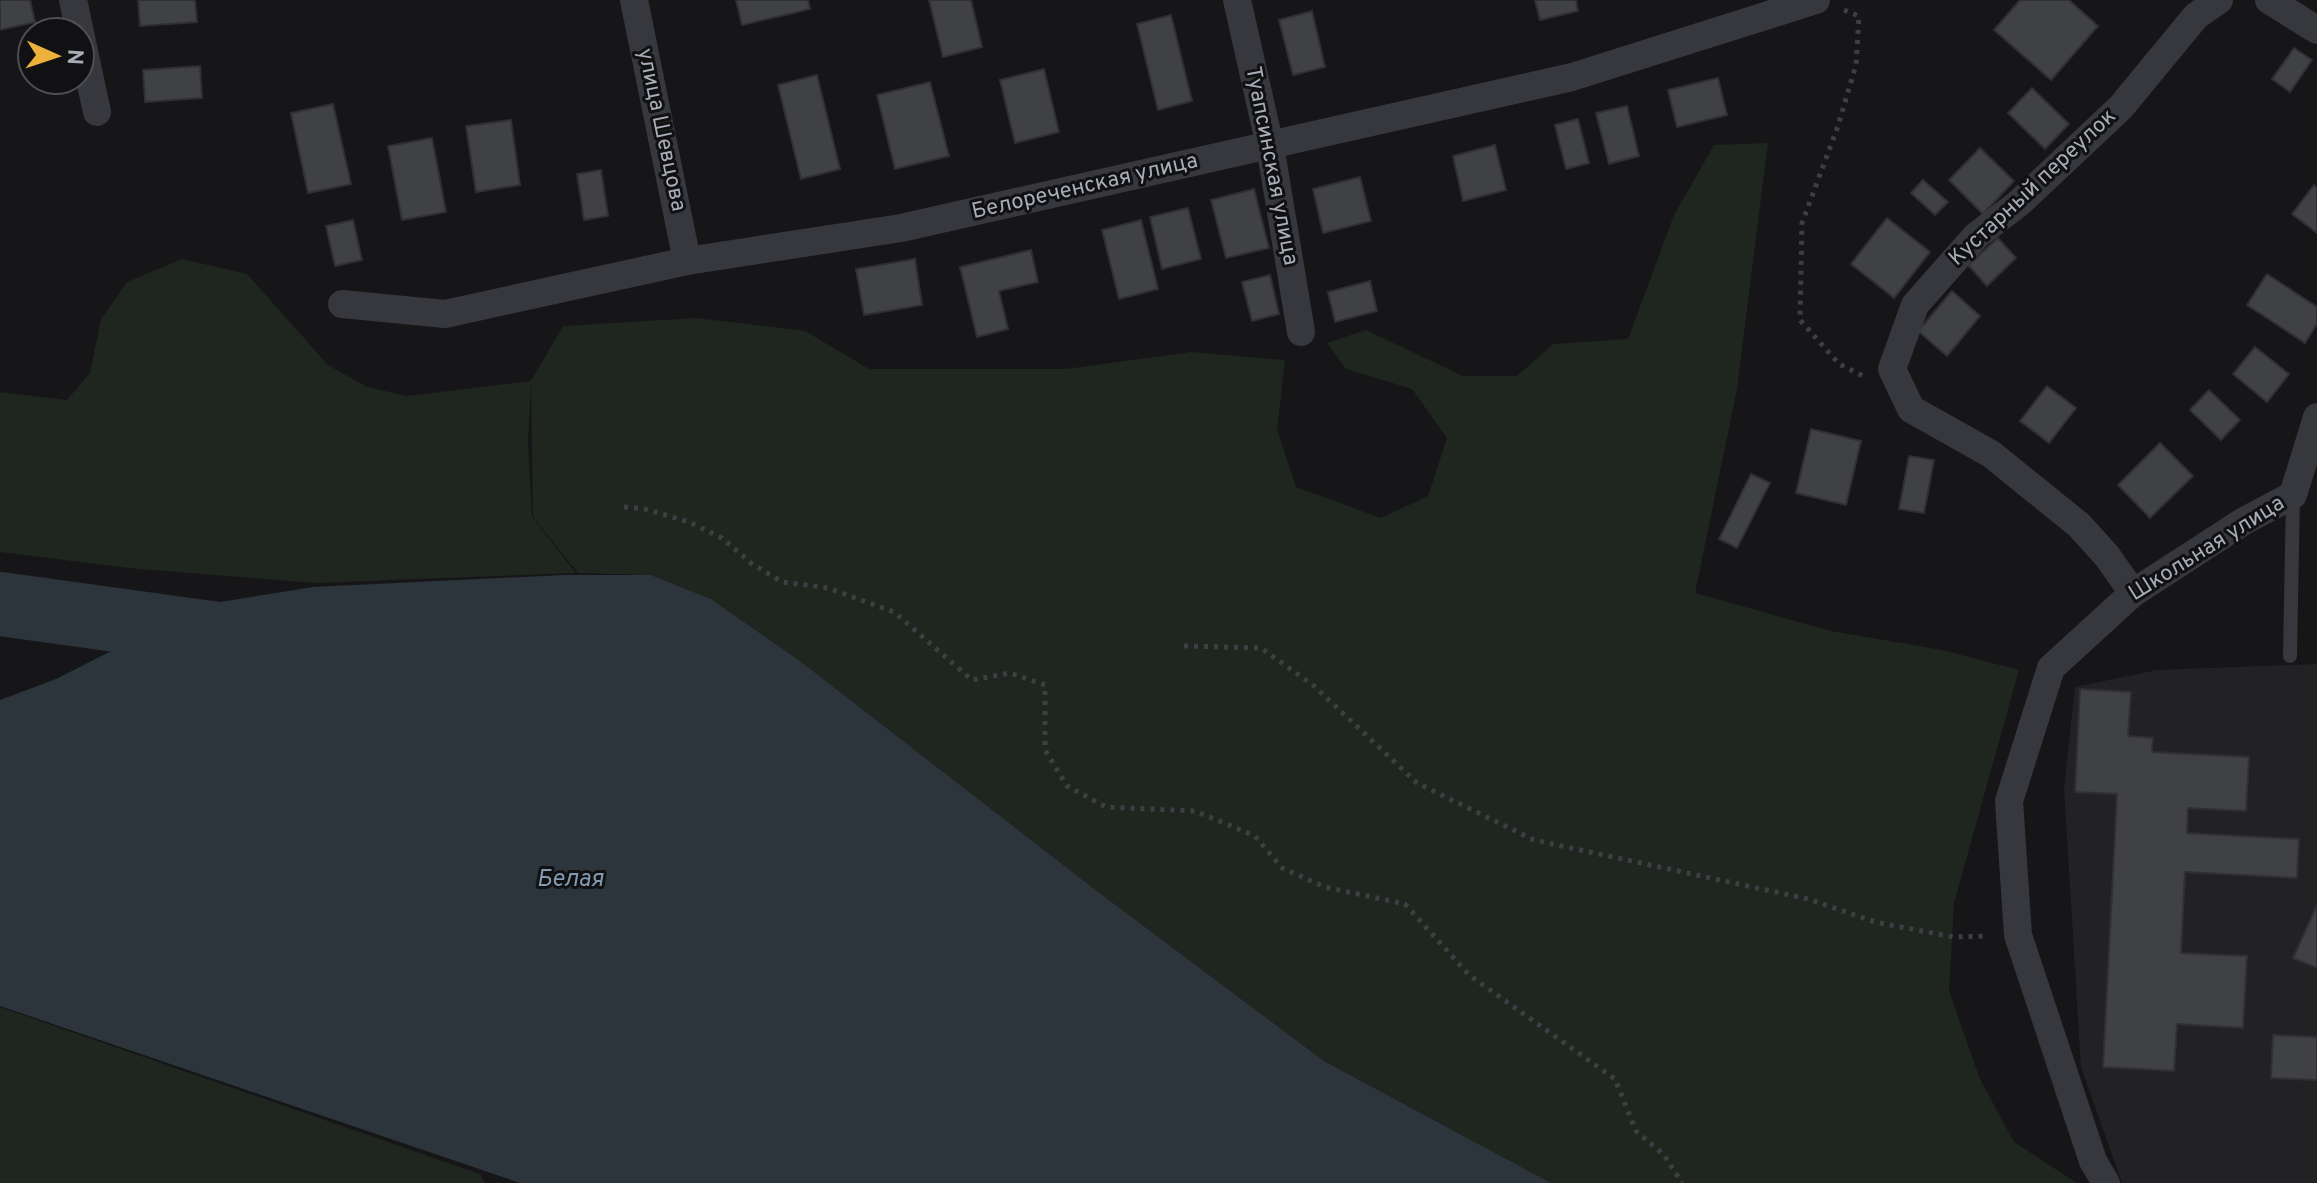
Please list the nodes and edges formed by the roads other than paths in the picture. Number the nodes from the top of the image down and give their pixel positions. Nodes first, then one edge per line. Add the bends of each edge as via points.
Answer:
1 (73, 0) edge
2 (634, 0) edge
3 (1237, 0) edge
4 (2219, 0) edge
5 (2269, 0) edge
6 (1824, 3) edge
7 (2317, 30) edge
8 (97, 112) dead end
9 (1270, 146) junction
10 (687, 261) junction
11 (342, 304) dead end
12 (1301, 332) dead end
13 (2317, 417) edge
14 (2305, 496) edge
15 (2133, 593) junction
16 (2290, 656) dead end
17 (2106, 1183) edge

1 - 8 street
2 - 10 street, улица Шевцова
3 - 9 street, Туапсинская улица
4 - 15 street, Кустарный переулок via 2196,16 2121,107 1976,236 1915,305 1892,369 1911,409 1991,454 2079,525
5 - 7 street
6 - 9 street, Белореченская улица via 1572,77
9 - 10 street, Белореченская улица via 901,228
9 - 12 street, Туапсинская улица
10 - 11 street, Белореченская улица via 445,314
13 - 14 street, Школьная улица
14 - 15 street, Школьная улица via 2244,521
14 - 16 lane
15 - 17 street, Школьная улица via 2051,668 2009,801 2018,935 2093,1161

